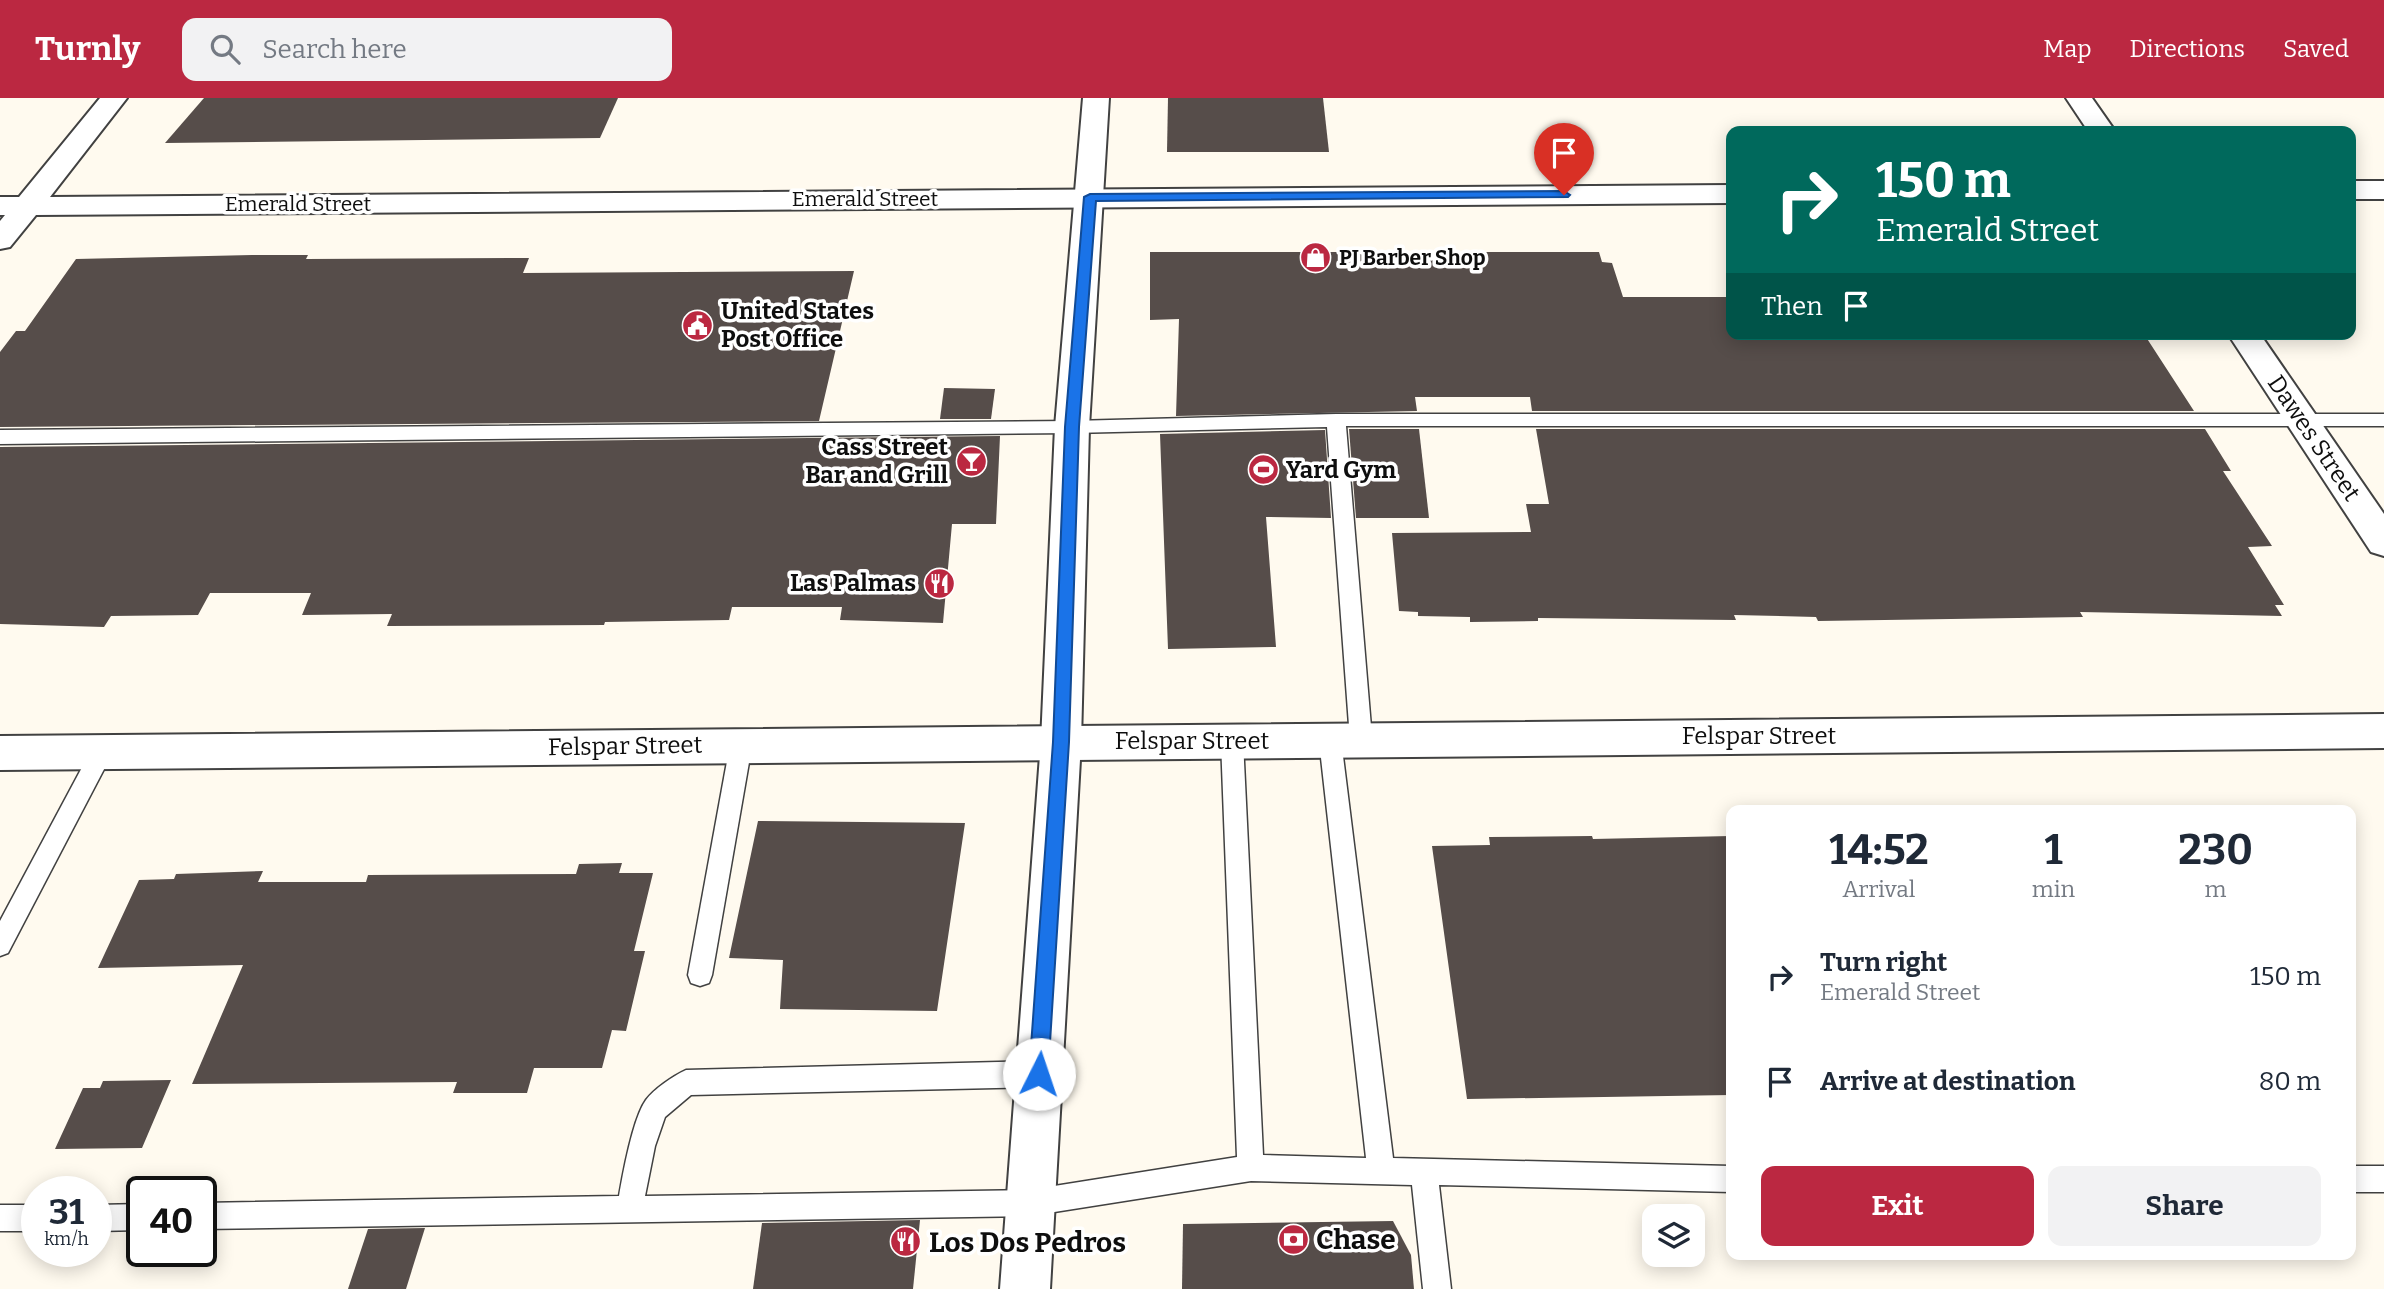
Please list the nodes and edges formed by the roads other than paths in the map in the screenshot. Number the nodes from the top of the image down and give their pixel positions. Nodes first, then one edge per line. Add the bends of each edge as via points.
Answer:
1 (114, 98) edge
2 (1096, 98) edge
3 (2079, 98) edge
4 (2098, 126) edge
5 (2356, 190) edge
6 (2384, 190) edge
7 (1726, 194) edge
8 (1090, 197) junction
9 (14, 206) edge
10 (0, 240) edge
11 (2247, 340) edge
12 (2384, 419) edge
13 (1336, 420) junction
14 (2304, 421) junction
15 (1072, 427) junction
16 (0, 437) edge
17 (2384, 542) edge
18 (2384, 731) edge
19 (1346, 740) junction
20 (1232, 741) junction
21 (1061, 742) junction
22 (741, 745) junction
23 (102, 751) junction
24 (0, 753) edge
25 (7, 917) edge
26 (0, 946) edge
27 (699, 975) dead end
28 (1039, 1074) junction
29 (1251, 1168) junction
30 (1381, 1170) junction
31 (1424, 1172) junction
32 (1726, 1179) edge
33 (2384, 1179) edge
34 (2356, 1180) edge
35 (1029, 1203) junction
36 (629, 1210) junction
37 (217, 1216) edge
38 (0, 1218) edge
39 (21, 1218) edge
40 (1025, 1289) edge
41 (1437, 1289) edge

1 - 9 street
2 - 8 street
3 - 4 street
5 - 6 street
7 - 8 street, Emerald Street
8 - 9 street, Emerald Street
8 - 15 street
9 - 10 street
11 - 14 street, Dawes Street
12 - 14 lane
13 - 14 lane
13 - 15 lane
13 - 19 lane
14 - 17 street, Dawes Street
15 - 16 lane
15 - 21 street
18 - 19 street, Felspar Street
19 - 20 street, Felspar Street
19 - 30 lane
20 - 21 street, Felspar Street
20 - 29 lane
21 - 22 street, Felspar Street
21 - 28 street
22 - 23 street, Felspar Street
22 - 27 lane
23 - 24 street, Felspar Street
23 - 25 lane
25 - 26 lane
28 - 35 street
28 - 36 lane via 685,1083 655,1109
29 - 30 lane
29 - 35 lane
30 - 31 lane
31 - 32 lane
31 - 41 lane
33 - 34 lane
35 - 36 lane
35 - 40 street
36 - 37 lane
38 - 39 lane

